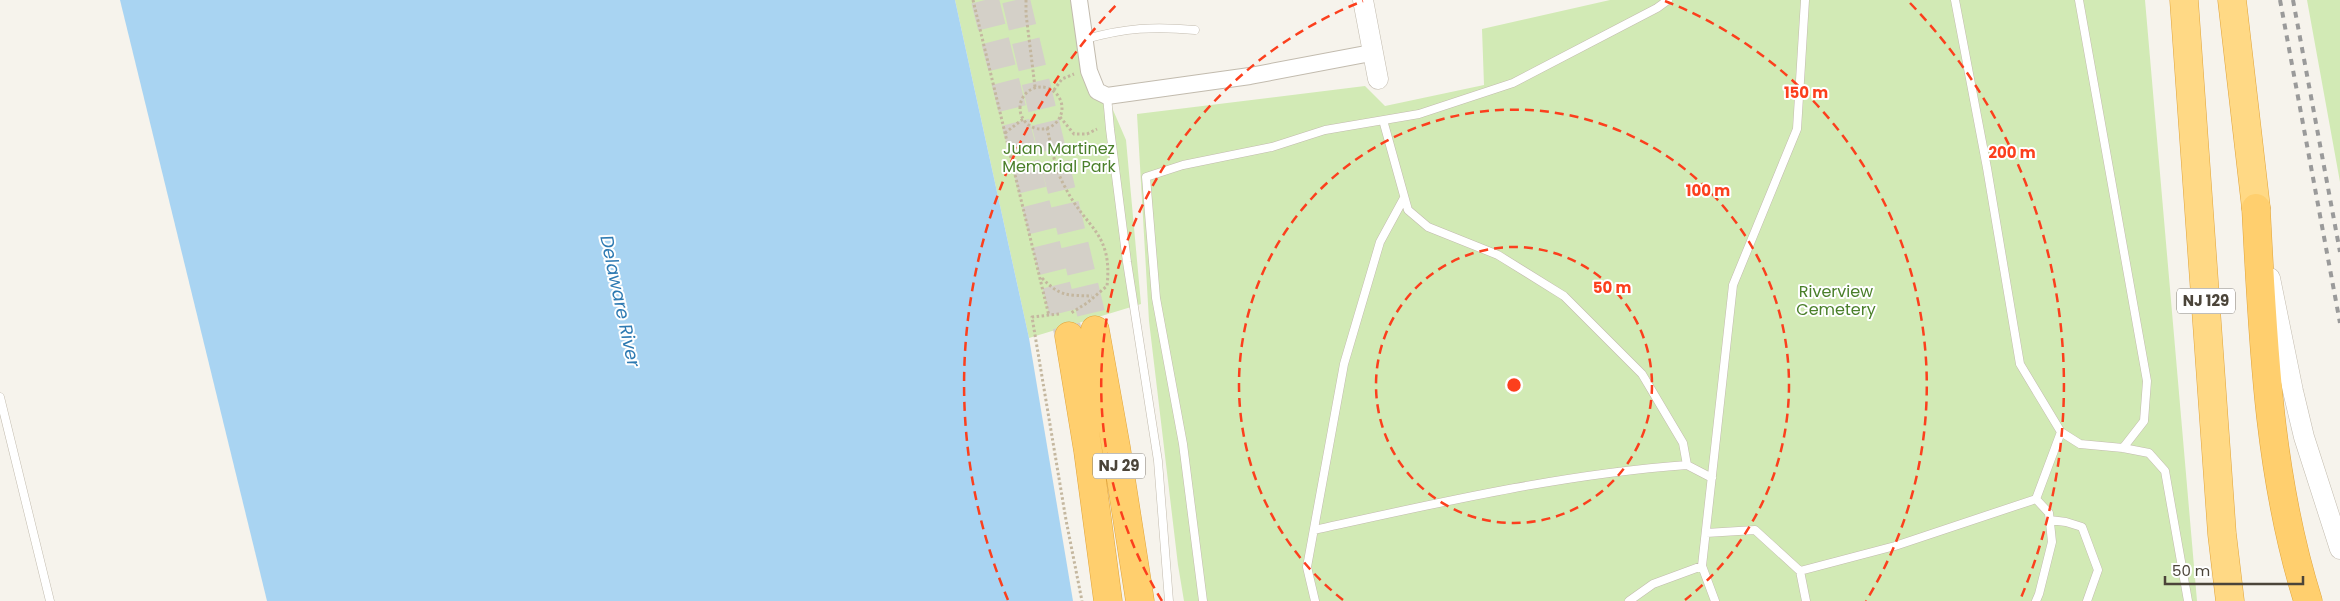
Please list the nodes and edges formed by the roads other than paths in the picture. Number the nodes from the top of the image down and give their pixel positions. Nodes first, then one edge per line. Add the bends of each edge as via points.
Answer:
1 (1079, 0) edge
2 (1363, 0) edge
3 (1668, 0) edge
4 (1805, 0) edge
5 (1955, 0) edge
6 (2079, 0) edge
7 (2184, 0) edge
8 (2232, 0) edge
9 (1195, 30) dead end
10 (1086, 39) junction
11 (1372, 53) junction
12 (1378, 79) dead end
13 (1107, 100) junction
14 (1383, 120) junction
15 (1404, 198) junction
16 (2256, 208) junction
17 (1095, 330) tunnel mouth
18 (1069, 336) tunnel mouth
19 (0, 397) edge
20 (2060, 432) junction
21 (2123, 448) junction
22 (1687, 465) junction
23 (1712, 478) junction
24 (2036, 499) junction
25 (2050, 520) junction
26 (1314, 530) junction
27 (1706, 533) junction
28 (2340, 549) edge
29 (1702, 566) junction
30 (1800, 571) junction
31 (50, 601) edge
32 (1108, 601) edge
33 (1140, 601) edge
34 (1169, 601) edge
35 (1203, 601) edge
36 (1315, 601) edge
37 (1629, 601) edge
38 (1715, 601) edge
39 (1806, 601) edge
40 (2036, 601) edge
41 (2087, 601) edge
42 (2188, 601) edge
43 (2230, 601) edge
44 (2308, 601) edge

1 - 10 street
2 - 11 street
3 - 14 lane via 1513,83 1419,114
4 - 23 lane via 1797,130 1733,285
5 - 20 lane via 2020,364
6 - 21 lane via 2147,381 2144,421
7 - 43 highway, NJ 129 via 2222,534
8 - 16 highway
9 - 10 lane via 1146,27
10 - 13 street via 1089,71 1097,91
11 - 12 street
11 - 13 street
13 - 34 lane via 1127,262 1158,461
14 - 15 lane
14 - 35 lane via 1325,130 1146,177 1156,298 1183,444
15 - 22 lane via 1408,210 1428,227 1498,255 1564,296 1642,374 1683,443
15 - 26 lane via 1380,242 1344,364
16 - 28 street via 2304,437
16 - 44 highway via 2264,352 2276,461 2288,528
17 - 33 highway, NJ 29
18 - 32 highway, NJ 29
19 - 31 lane
20 - 21 lane via 2080,444
20 - 24 lane
21 - 42 lane via 2149,453 2164,471
22 - 23 lane
22 - 26 lane via 1613,472 1433,504
23 - 27 lane
24 - 25 lane via 2049,513
24 - 30 lane via 1895,546
25 - 40 lane via 2052,542
25 - 41 lane via 2082,527 2098,570
26 - 36 lane via 1307,567
27 - 29 lane
27 - 30 lane via 1755,530
29 - 37 lane via 1652,584
29 - 38 lane
30 - 39 lane

